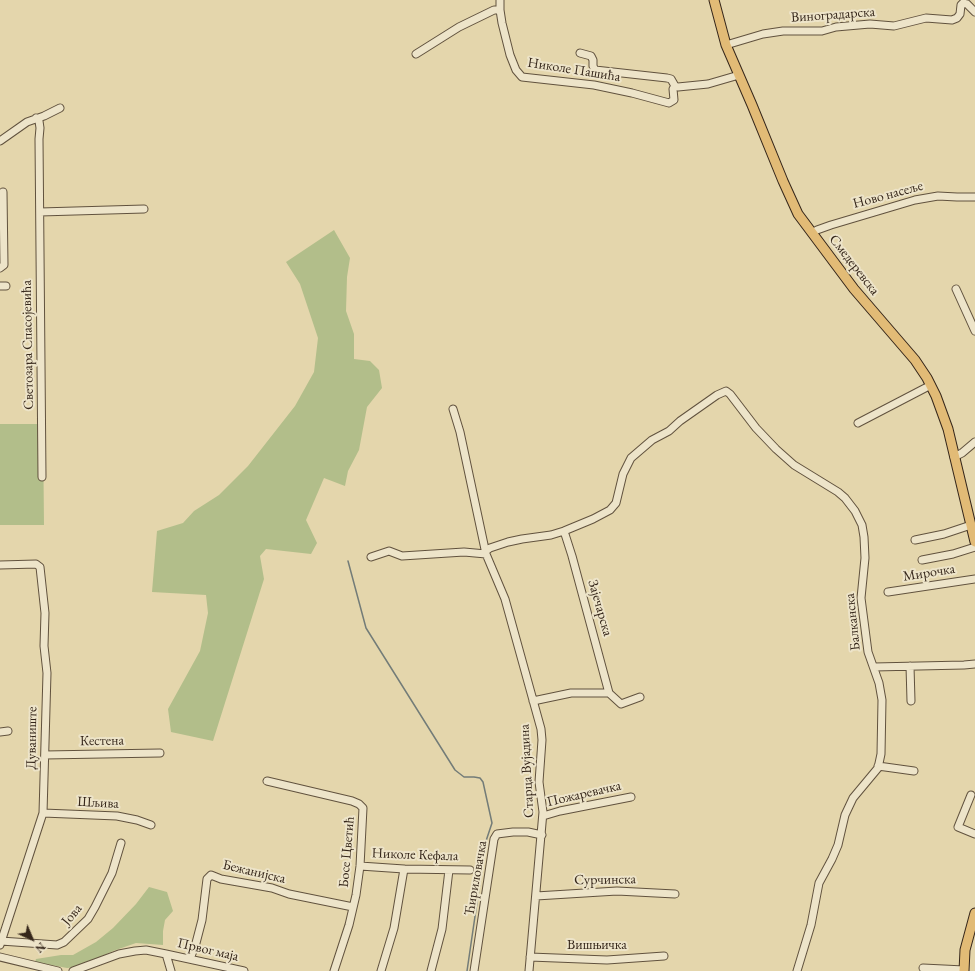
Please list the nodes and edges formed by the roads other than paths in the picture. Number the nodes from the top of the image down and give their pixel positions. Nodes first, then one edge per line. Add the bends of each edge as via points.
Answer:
1 (500, 0) edge
2 (714, 0) edge
3 (500, 10) junction
4 (975, 12) edge
5 (726, 45) junction
6 (580, 53) dead end
7 (416, 54) dead end
8 (739, 75) junction
9 (675, 86) junction
10 (60, 108) dead end
11 (36, 118) junction
12 (0, 141) edge
13 (3, 192) dead end
14 (975, 197) edge
15 (144, 209) dead end
16 (40, 212) junction
17 (812, 233) junction
18 (0, 268) edge
19 (956, 289) dead end
20 (975, 331) edge
21 (931, 385) junction
22 (453, 409) dead end
23 (858, 423) dead end
24 (975, 442) edge
25 (954, 457) junction
26 (42, 477) dead end
27 (971, 525) junction
28 (564, 531) junction
29 (915, 540) dead end
30 (975, 542) edge
31 (975, 547) edge
32 (486, 552) junction
33 (371, 557) dead end
34 (922, 560) dead end
35 (0, 565) edge
36 (975, 579) edge
37 (888, 592) dead end
38 (975, 664) edge
39 (910, 666) junction
40 (874, 667) junction
41 (609, 693) junction
42 (640, 697) dead end
43 (533, 701) junction
44 (911, 701) dead end
45 (160, 754) dead end
46 (45, 755) junction
47 (878, 766) junction
48 (914, 771) dead end
49 (267, 781) dead end
50 (971, 795) dead end
51 (631, 797) dead end
52 (43, 812) junction
53 (543, 816) junction
54 (151, 825) dead end
55 (975, 834) edge
56 (542, 835) junction
57 (121, 843) dead end
58 (360, 866) junction
59 (404, 869) junction
60 (449, 870) junction
61 (470, 870) dead end
62 (675, 894) dead end
63 (536, 896) junction
64 (354, 907) junction
65 (974, 919) edge
66 (1, 943) edge
67 (166, 954) junction
68 (664, 956) dead end
69 (0, 957) edge
70 (530, 957) junction
71 (190, 958) junction
72 (923, 968) dead end
73 (964, 970) edge
74 (58, 971) edge
75 (73, 971) edge
76 (171, 971) edge
77 (244, 971) edge
78 (334, 971) edge
79 (381, 971) edge
80 (431, 971) edge
81 (474, 971) edge
82 (529, 971) edge
83 (797, 971) edge

1 - 3 street
2 - 5 main road, Смедеревска
3 - 7 street via 494,10 470,22
3 - 9 street, Николе Пашића via 510,55 522,77 594,85 669,103 674,100
4 - 5 street, Виноградарска via 963,3 960,14 952,20 926,18 894,26 870,24 822,31 783,31
5 - 8 main road, Смедеревска
6 - 9 street via 591,56 593,68 596,70 667,78
8 - 9 street via 708,84
8 - 17 main road, Смедеревска via 787,191 798,214
10 - 11 street
11 - 12 street
11 - 16 street, Светозара Спасојевића via 40,128
13 - 18 street via 4,264
14 - 17 street, Ново насеље via 938,196 915,200
15 - 16 street
16 - 26 street, Светозара Спасојевића
17 - 21 main road, Смедеревска via 857,294 910,355
19 - 20 street
21 - 23 street
21 - 25 main road, Смедеревска via 944,415
22 - 32 street, Старца Вујадина
24 - 25 street
25 - 27 main road, Смедеревска
27 - 29 street
27 - 30 main road, Смедеревска
28 - 32 street via 508,542
28 - 40 street, Балканска via 593,519 614,506 626,465 638,451 726,391 756,428 794,465 845,498 862,525 864,558 861,598 868,652
28 - 41 street, Зајечарска
31 - 34 street
32 - 33 street via 402,556 389,551
32 - 43 street, Старца Вујадина via 505,599
35 - 46 street, Дуваниште via 36,564 41,570 47,673
36 - 37 street, Мирочка
38 - 39 street
39 - 40 street
39 - 44 street
40 - 47 street, Балканска via 882,700 882,738
41 - 42 street via 621,704
41 - 43 street via 571,693
43 - 53 street, Старца Вујадина via 542,736 540,782
45 - 46 street, Кестена
46 - 52 street, Дуваниште
47 - 48 street
47 - 83 street, Балканска via 853,798 845,815 832,859 819,883 811,925
49 - 58 street, Босе Цветић via 360,805 364,810
50 - 55 street via 958,826
51 - 53 street, Пожаревачка
52 - 54 street, Шљива via 117,816
52 - 66 street, Дуваниште
53 - 56 street, Старца Вујадина
56 - 63 street, Старца Вујадина
56 - 81 street, Ћириловачка via 513,832 497,834 494,839
57 - 66 street, Јова via 112,873 95,907 88,919 64,942 57,945
58 - 59 street, Николе Кефала
58 - 64 street, Босе Цветић
59 - 60 street, Николе Кефала
59 - 79 street via 394,928
60 - 61 street, Николе Кефала
60 - 80 street via 442,929
62 - 63 street, Сурчинска via 617,891
63 - 70 street, Старца Вујадина
64 - 71 street, Бежанијска via 211,875 207,879 202,920
64 - 78 street, Босе Цветић
65 - 73 main road
67 - 71 street, Првог маја
67 - 75 street, Првог маја via 146,950 135,951 119,954
67 - 76 street, Првог маја
68 - 70 street, Вишњичка via 607,960
69 - 74 street
70 - 82 street, Старца Вујадина
71 - 77 street, Првог маја
72 - 73 street

